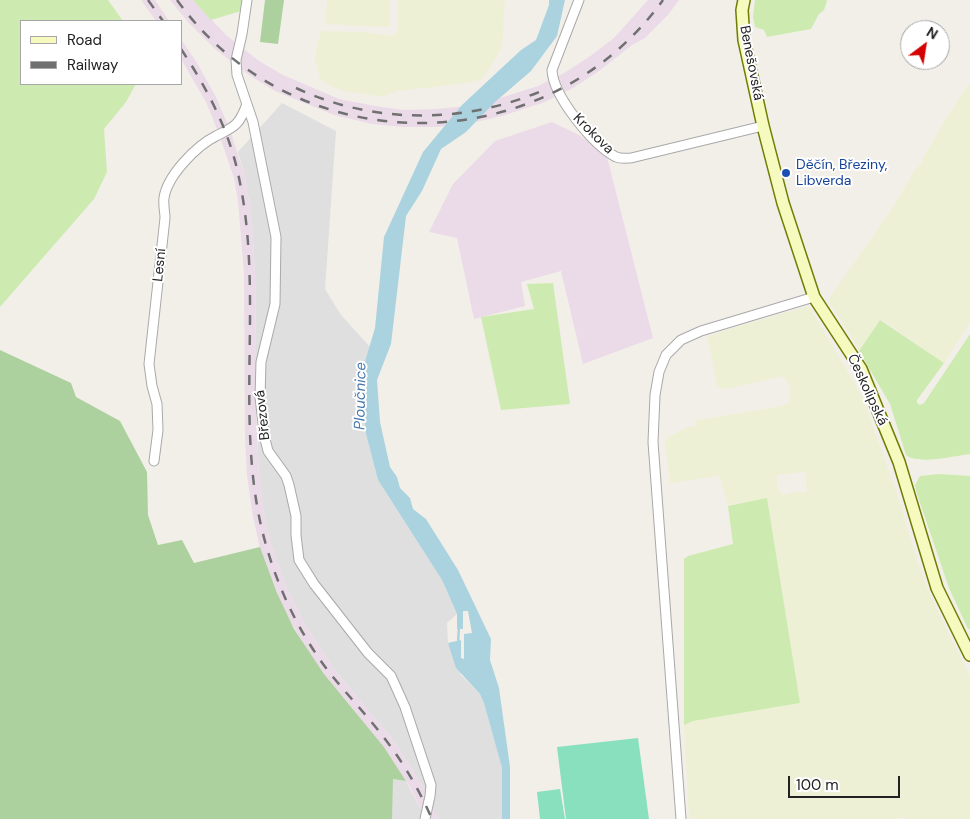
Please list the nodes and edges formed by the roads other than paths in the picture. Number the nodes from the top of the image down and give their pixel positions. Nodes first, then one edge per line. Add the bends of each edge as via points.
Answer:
1 (247, 0) edge
2 (579, 0) edge
3 (744, 0) edge
4 (247, 104) junction
5 (763, 126) junction
6 (814, 296) junction
7 (154, 461) dead end
8 (970, 655) edge
9 (424, 819) edge
10 (681, 819) edge

1 - 4 street, Březová via 236,60 237,76
2 - 5 street, Krokova via 552,77 560,96 581,126 611,154 618,158 632,158
3 - 5 main road, Benešovská via 744,40
4 - 7 street, Lesní via 233,128 215,137 186,160 169,184 164,198 165,217 149,364 158,430
4 - 9 street, Březová via 276,237 275,304 261,362 260,397 265,439 268,451 290,485 299,560 368,653 391,676 405,707 431,786
5 - 6 main road, Českolipská via 783,203
6 - 8 main road, Českolipská via 861,369 899,462 936,588
6 - 10 street via 681,340 666,355 659,372 653,442

